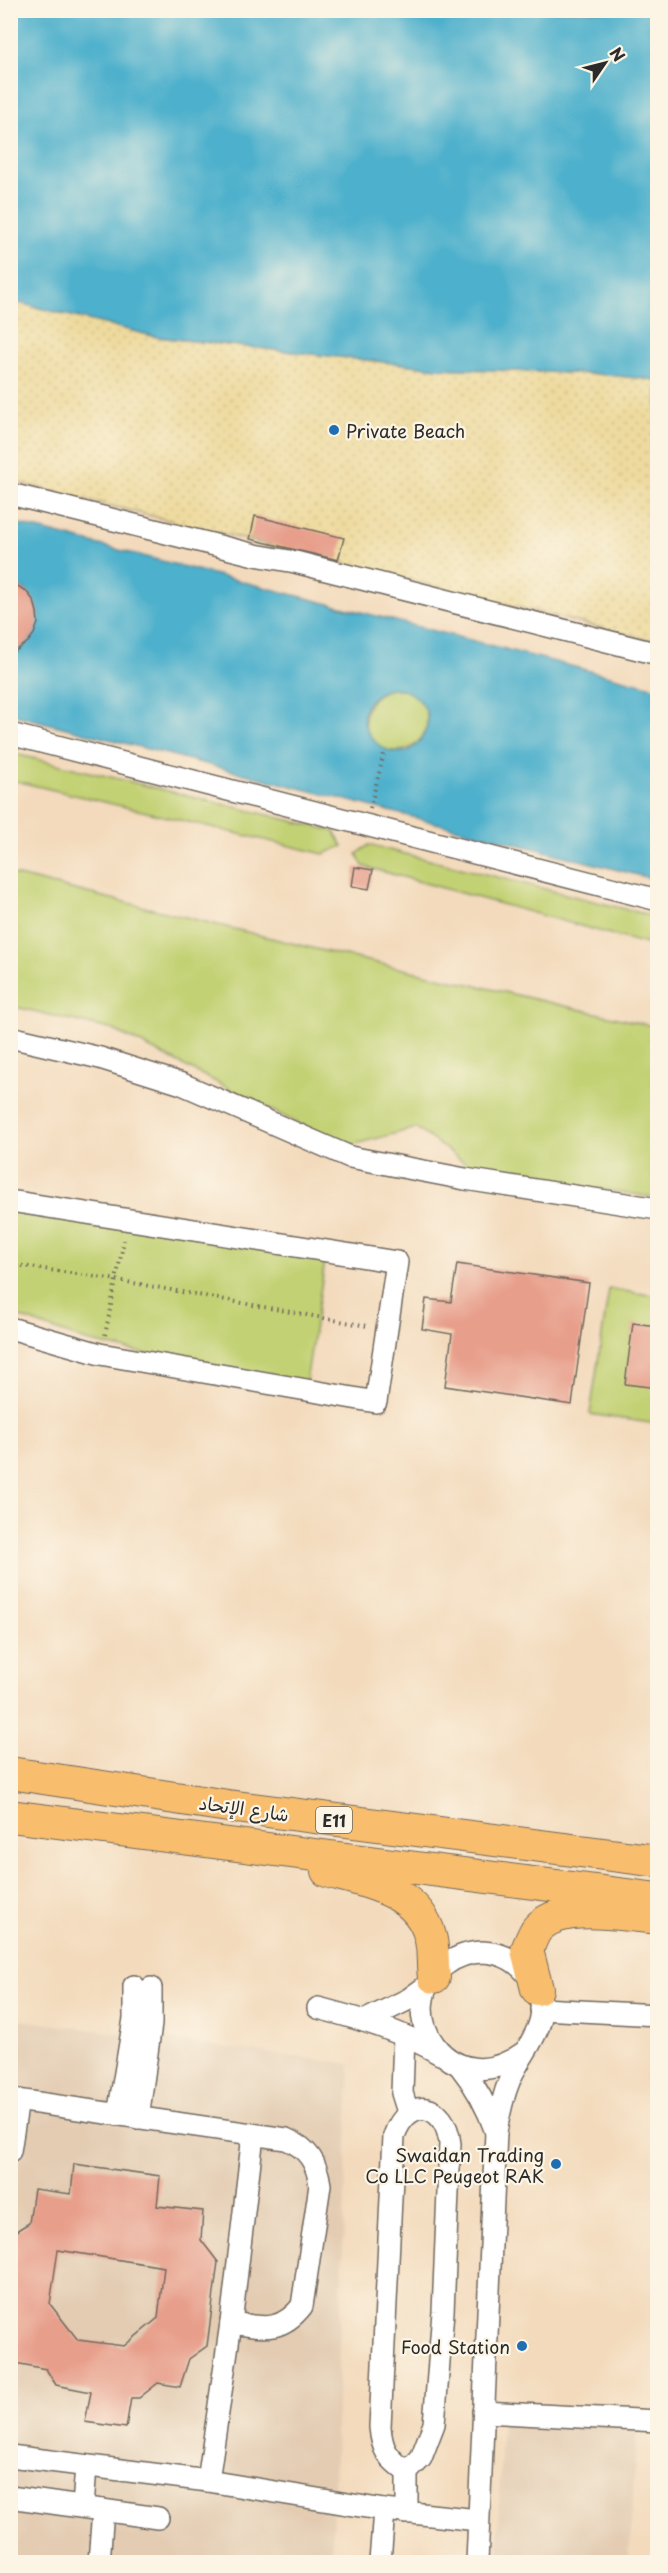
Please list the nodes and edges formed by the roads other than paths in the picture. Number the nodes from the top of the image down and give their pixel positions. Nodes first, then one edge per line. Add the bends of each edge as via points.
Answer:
1 (10, 494) edge
2 (657, 654) edge
3 (10, 734) edge
4 (657, 900) edge
5 (10, 1037) edge
6 (10, 1201) edge
7 (657, 1209) edge
8 (10, 1328) edge
9 (10, 1773) edge
10 (10, 1816) edge
11 (228, 1843) junction
12 (657, 1861) edge
13 (657, 1899) edge
14 (657, 1917) edge
15 (431, 1981) junction
16 (143, 1987) dead end
17 (539, 1999) junction
18 (318, 2007) dead end
19 (657, 2015) edge
20 (364, 2021) junction
21 (404, 2036) junction
22 (524, 2054) junction
23 (451, 2061) junction
24 (14, 2099) edge
25 (408, 2112) junction
26 (128, 2116) junction
27 (496, 2132) junction
28 (254, 2135) junction
29 (10, 2151) edge
30 (231, 2322) junction
31 (483, 2412) junction
32 (657, 2421) edge
33 (10, 2456) edge
34 (86, 2466) junction
35 (407, 2472) junction
36 (208, 2481) junction
37 (10, 2497) edge
38 (93, 2508) junction
39 (384, 2510) junction
40 (407, 2513) junction
41 (158, 2518) dead end
42 (478, 2520) junction
43 (99, 2562) edge
44 (380, 2562) edge
45 (477, 2562) edge

1 - 2 street
3 - 4 street
5 - 7 street via 100,1058 182,1084 350,1157
6 - 8 street via 397,1262 376,1402 100,1354
9 - 12 highway, شارع الإتحاد / E11 via 228,1806
10 - 11 highway, شارع الإتحاد / E11
11 - 13 highway, شارع الإتحاد / E11
11 - 15 highway via 402,1896 420,1912 431,1936
14 - 17 highway via 575,1912 554,1915 537,1929 527,1950
15 - 17 street via 439,1969 455,1958 474,1952 494,1952 512,1959 527,1972
15 - 20 street via 409,1999
15 - 23 street via 423,2005 425,2025 432,2042
16 - 26 street via 134,2019
17 - 19 street
17 - 22 street via 540,2025
18 - 20 street
20 - 21 street
21 - 23 street
21 - 25 street via 402,2093
22 - 23 street via 494,2069 476,2070
22 - 27 street via 510,2078
23 - 27 street via 479,2093
24 - 26 street
24 - 29 street
25 - 35 street via 394,2136 380,2427 381,2442 390,2460
25 - 35 street via 418,2109 437,2113 449,2130 450,2144 434,2424 422,2458
26 - 28 street
27 - 31 street
28 - 30 street
28 - 30 street via 296,2144 313,2160 320,2186 302,2306 290,2320 268,2328
30 - 36 street
31 - 32 street
31 - 42 street
33 - 34 street
34 - 36 street
34 - 38 street
35 - 40 street
36 - 39 street
37 - 38 street
38 - 41 street
38 - 43 street
39 - 40 street
39 - 44 street
40 - 42 street
42 - 45 street

